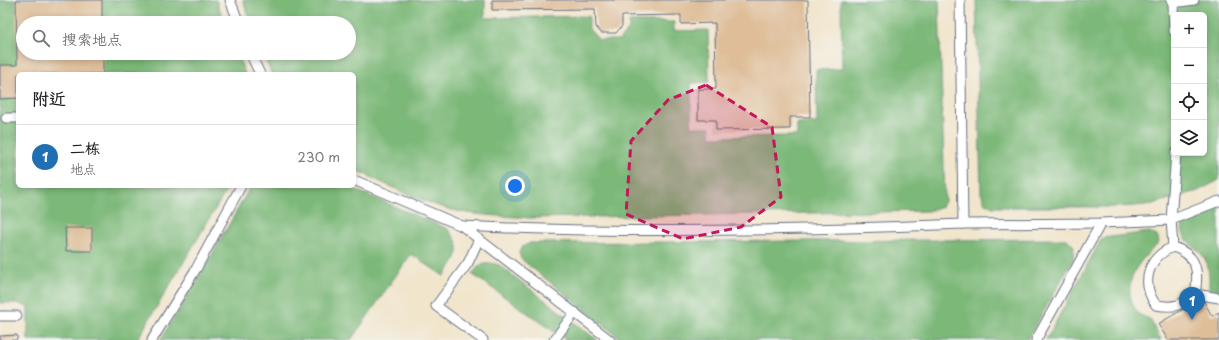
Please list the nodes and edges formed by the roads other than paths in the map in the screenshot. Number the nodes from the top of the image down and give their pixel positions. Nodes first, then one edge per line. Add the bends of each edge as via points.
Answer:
1 (230, 0) edge
2 (960, 0) edge
3 (1194, 0) edge
4 (1172, 1) edge
5 (1173, 12) edge
6 (236, 16) edge
7 (253, 60) edge
8 (259, 72) edge
9 (6, 118) dead end
10 (16, 118) edge
11 (1176, 156) edge
12 (356, 181) edge
13 (240, 188) edge
14 (1219, 201) edge
15 (1171, 220) junction
16 (1101, 223) junction
17 (963, 224) junction
18 (462, 226) junction
19 (479, 239) junction
20 (1173, 247) junction
21 (1195, 294) junction
22 (1219, 298) edge
23 (575, 312) junction
24 (0, 316) edge
25 (17, 316) dead end
26 (152, 340) edge
27 (483, 340) edge
28 (554, 340) edge
29 (610, 340) edge
30 (1036, 340) edge

1 - 6 lane
2 - 17 lane
3 - 4 lane
4 - 5 lane
7 - 8 lane
9 - 10 lane
11 - 15 lane
12 - 18 lane
13 - 26 lane via 196,269
14 - 15 lane
15 - 16 lane
15 - 20 lane
16 - 17 lane
16 - 30 lane
17 - 18 lane via 835,229 679,230
18 - 19 lane
19 - 23 lane
19 - 27 lane via 468,263 436,306
20 - 21 lane via 1184,251 1192,259 1198,276
20 - 21 lane via 1164,251 1153,262 1147,277 1149,296 1156,305 1168,307 1180,306
21 - 22 lane
23 - 28 lane
23 - 29 lane
24 - 25 lane

